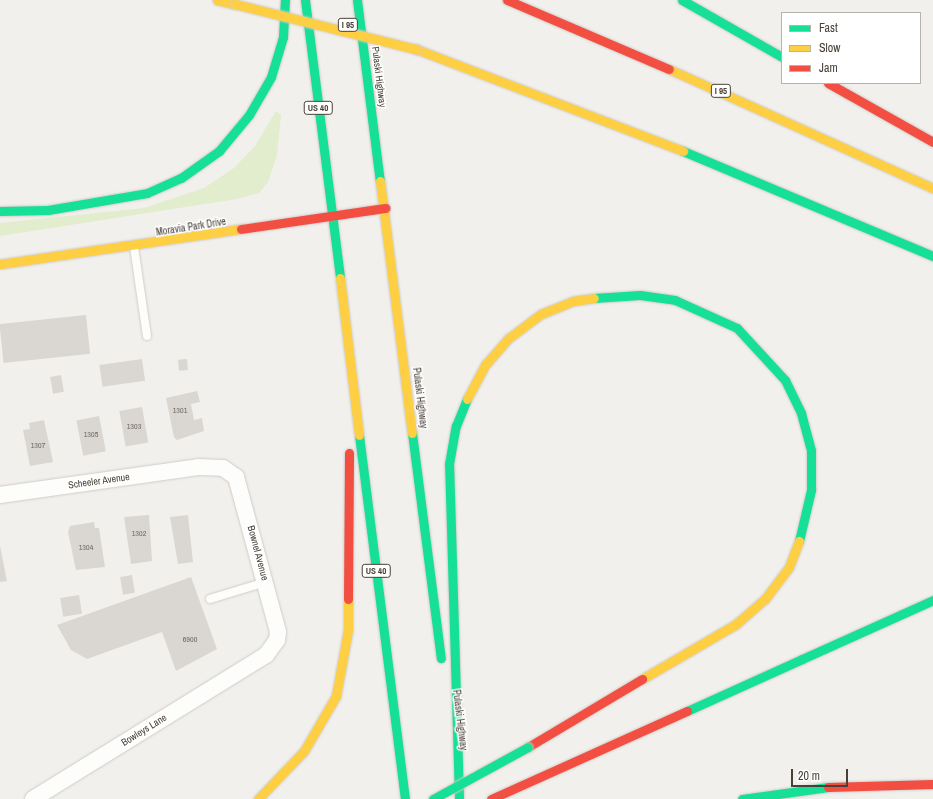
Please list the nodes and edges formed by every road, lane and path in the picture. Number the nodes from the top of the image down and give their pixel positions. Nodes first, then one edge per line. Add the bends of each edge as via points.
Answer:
1 (217, 0) edge
2 (280, 0) edge
3 (285, 0) edge
4 (305, 0) edge
5 (357, 0) edge
6 (507, 0) edge
7 (682, 0) edge
8 (416, 49) junction
9 (781, 56) edge
10 (830, 84) edge
11 (933, 142) edge
12 (933, 188) edge
13 (385, 208) junction
14 (0, 211) edge
15 (332, 216) junction
16 (134, 246) junction
17 (933, 256) edge
18 (0, 264) edge
19 (147, 336) dead end
20 (347, 344) junction
21 (198, 467) joint
22 (0, 495) edge
23 (266, 582) junction
24 (210, 599) dead end
25 (933, 600) edge
26 (256, 661) joint
27 (442, 666) dead end
28 (445, 689) dead end
29 (933, 784) edge
30 (459, 798) edge
31 (33, 799) edge
32 (258, 799) edge
33 (405, 799) edge
34 (433, 799) edge
35 (491, 799) edge
36 (742, 799) edge

1 - 8 main road, bridge
2 - 8 main road, I 95, bridge
3 - 14 main road via 283,38 271,77 249,115 219,151 181,178 147,193 108,202 48,210
4 - 15 main road, US 40
5 - 13 main road, Pulaski Highway
6 - 12 main road, I 95 via 726,93
7 - 9 main road
8 - 17 main road, I 95 via 697,157
10 - 11 main road
13 - 15 main road, Moravia Park Drive
13 - 27 main road, Pulaski Highway
15 - 16 main road, Moravia Park Drive
15 - 20 main road, US 40
16 - 18 main road, Moravia Park Drive
16 - 19 lane
20 - 32 main road via 348,630 336,696 304,751
20 - 33 main road, US 40
21 - 22 street, Scheeler Avenue
21 - 23 street, Bownel Avenue via 224,468 236,478
23 - 24 lane
23 - 26 street, Bownel Avenue via 277,640 266,655
25 - 35 main road
26 - 31 street, Bowleys Lane
28 - 30 main road, Pulaski Highway
29 - 36 main road via 828,787
30 - 34 main road, bridge via 449,464 456,426 468,396 486,364 510,338 541,314 573,301 606,296 640,295 675,300 736,328 785,380 802,413 811,451 811,490 804,529 788,567 765,599 736,624 528,746

